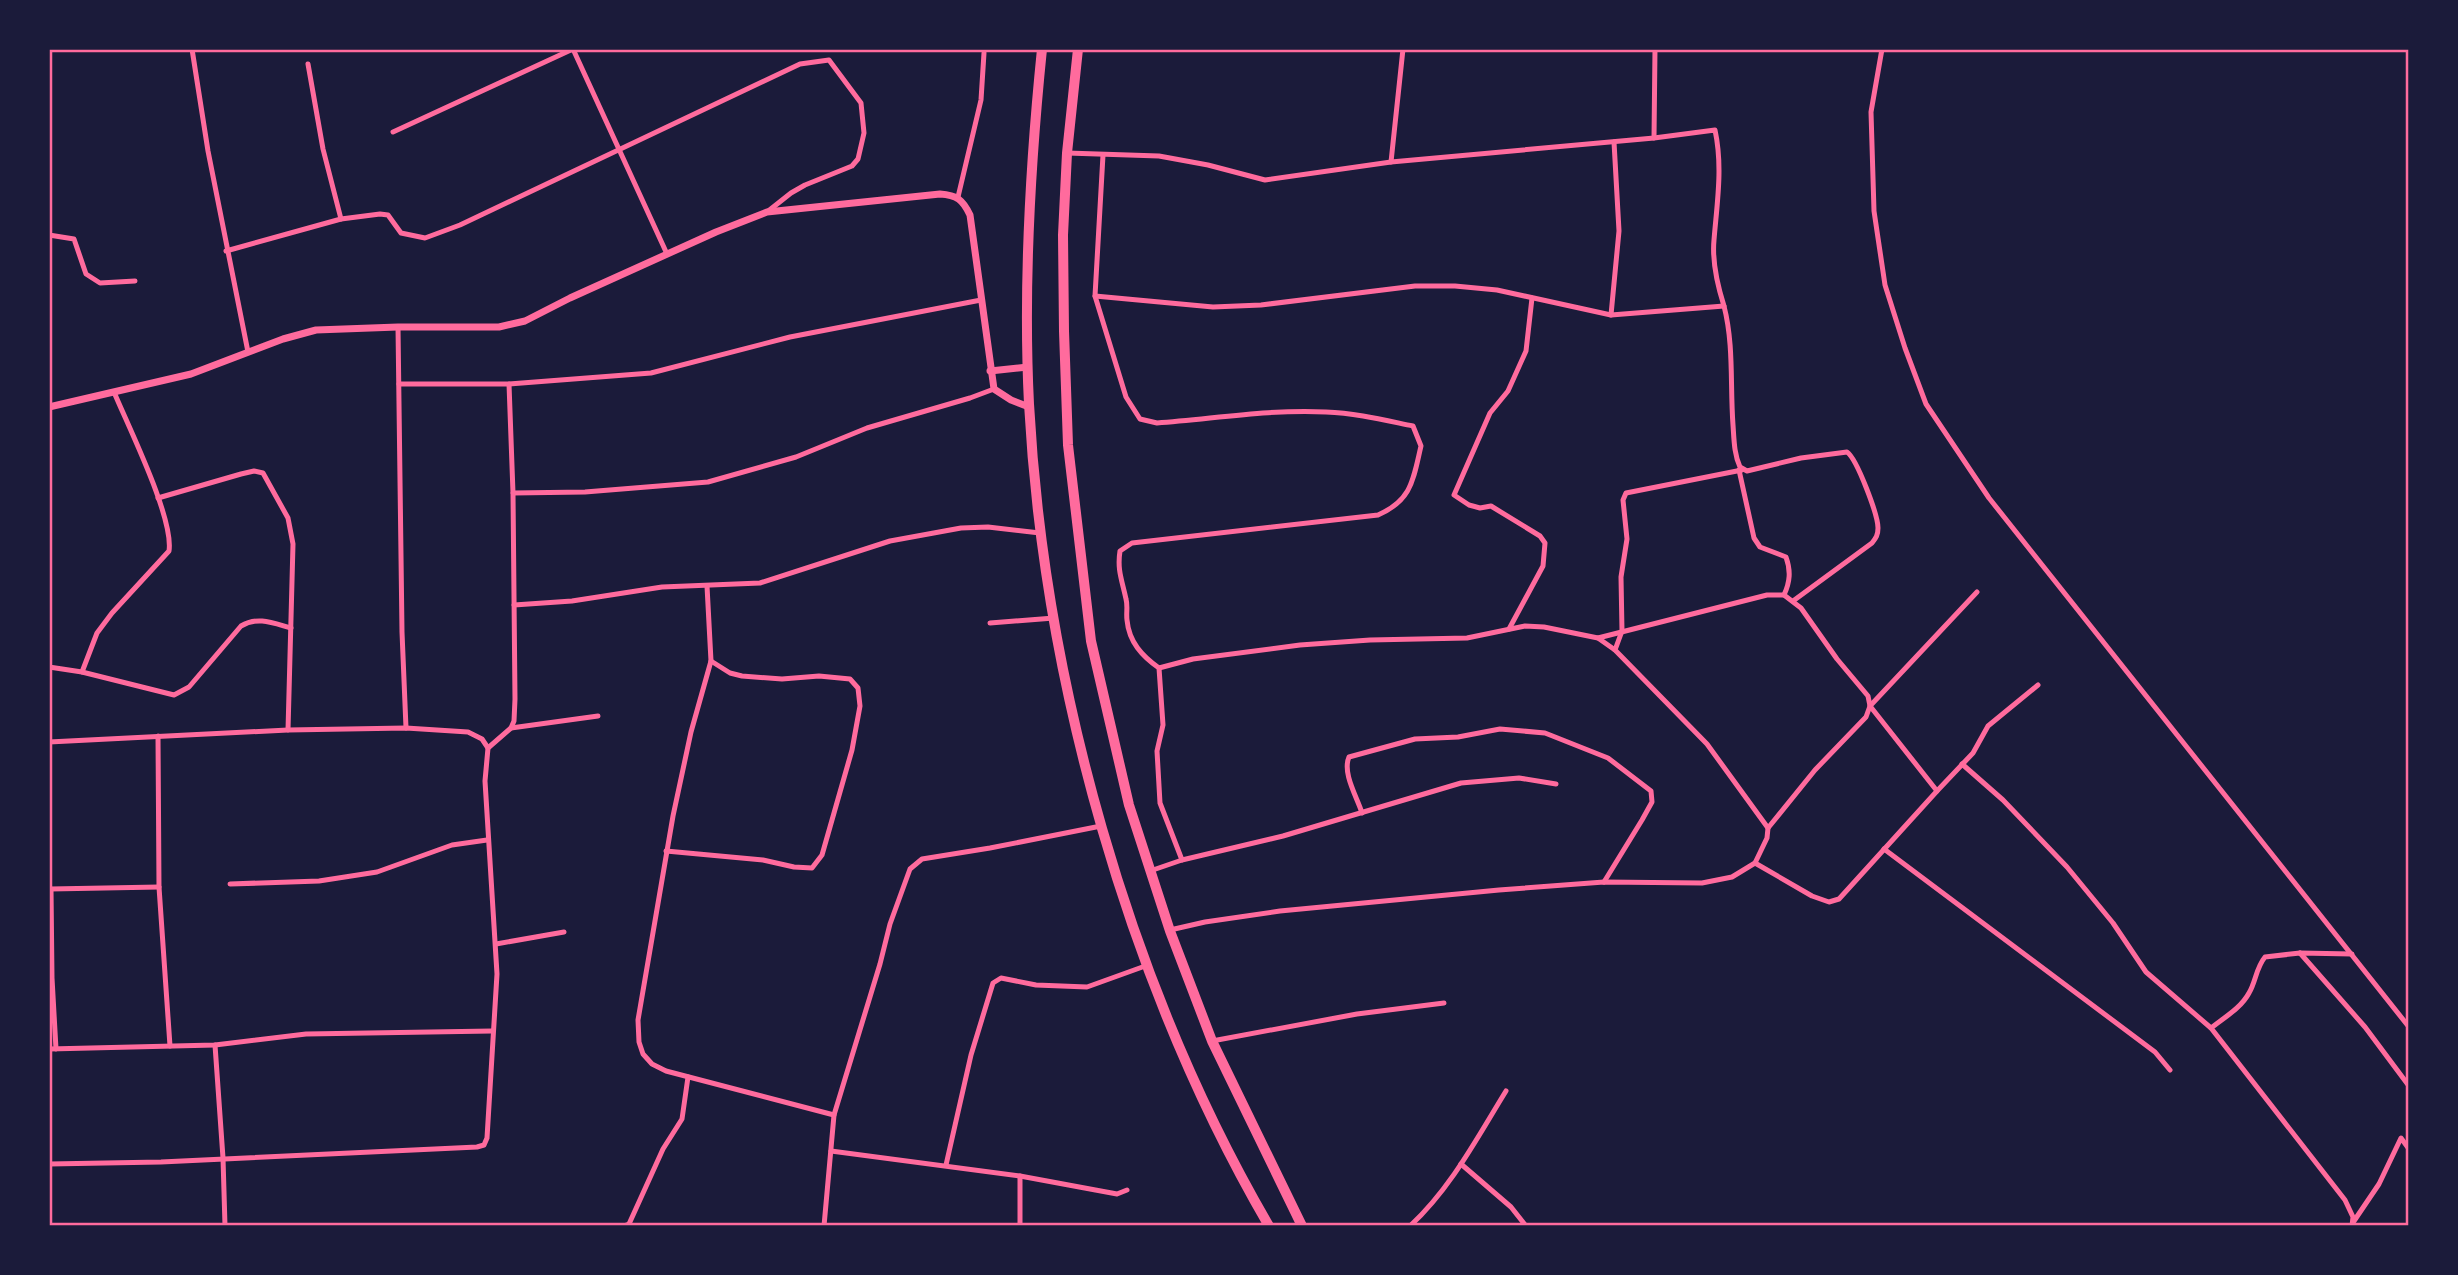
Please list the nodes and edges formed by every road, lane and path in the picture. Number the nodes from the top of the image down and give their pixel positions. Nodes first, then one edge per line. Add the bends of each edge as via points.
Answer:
1 (192, 49) edge
2 (573, 49) edge
3 (1042, 49) edge
4 (1078, 49) edge
5 (1403, 49) edge
6 (1655, 49) edge
7 (1882, 49) edge
8 (984, 52) dead end
9 (308, 64) dead end
10 (393, 132) dead end
11 (1654, 138) junction
12 (1614, 142) junction
13 (621, 149) junction
14 (1067, 153) junction
15 (1102, 155) junction
16 (1391, 162) junction
17 (958, 197) junction
18 (767, 212) junction
19 (341, 219) junction
20 (49, 235) edge
21 (226, 251) junction
22 (667, 254) junction
23 (135, 281) dead end
24 (1095, 296) junction
25 (1532, 298) junction
26 (981, 300) junction
27 (1724, 306) junction
28 (1611, 315) junction
29 (397, 327) junction
30 (248, 352) junction
31 (1028, 367) junction
32 (990, 372) junction
33 (399, 384) junction
34 (509, 384) junction
35 (994, 388) junction
36 (114, 392) junction
37 (49, 407) edge
38 (1029, 407) junction
39 (1741, 470) junction
40 (513, 493) junction
41 (158, 498) junction
42 (1041, 533) junction
43 (707, 586) junction
44 (1977, 592) dead end
45 (1784, 595) junction
46 (1793, 601) junction
47 (513, 605) junction
48 (1054, 618) junction
49 (990, 623) dead end
50 (291, 628) junction
51 (1509, 629) junction
52 (1622, 631) junction
53 (1598, 638) junction
54 (1615, 650) junction
55 (711, 661) junction
56 (49, 667) edge
57 (1159, 668) junction
58 (82, 672) junction
59 (2038, 685) dead end
60 (1870, 706) junction
61 (598, 716) dead end
62 (406, 728) junction
63 (511, 728) junction
64 (288, 730) junction
65 (158, 736) junction
66 (49, 742) edge
67 (488, 748) junction
68 (1962, 765) junction
69 (1556, 784) dead end
70 (1937, 791) junction
71 (1362, 813) junction
72 (1102, 826) junction
73 (1768, 828) junction
74 (487, 840) junction
75 (1884, 849) junction
76 (666, 851) junction
77 (1182, 860) junction
78 (1755, 863) junction
79 (1150, 871) junction
80 (1604, 882) junction
81 (230, 884) dead end
82 (159, 887) junction
83 (50, 889) edge
84 (1170, 931) junction
85 (564, 932) dead end
86 (496, 944) junction
87 (2300, 953) junction
88 (2352, 954) junction
89 (1148, 965) junction
90 (1444, 1003) dead end
91 (2409, 1027) edge
92 (2211, 1028) junction
93 (492, 1031) junction
94 (1212, 1041) junction
95 (215, 1045) junction
96 (170, 1046) junction
97 (53, 1049) edge
98 (2170, 1070) dead end
99 (688, 1077) junction
100 (2409, 1086) edge
101 (1506, 1091) dead end
102 (834, 1115) junction
103 (2409, 1149) edge
104 (831, 1151) junction
105 (223, 1158) junction
106 (49, 1164) edge
107 (1461, 1164) junction
108 (946, 1165) junction
109 (1020, 1176) junction
110 (1127, 1191) dead end
111 (2353, 1224) edge
112 (225, 1226) edge
113 (624, 1226) edge
114 (824, 1226) edge
115 (1020, 1226) edge
116 (1269, 1226) edge
117 (1302, 1226) edge
118 (1410, 1226) edge
119 (1526, 1226) edge

1 - 21 street
2 - 10 street
2 - 13 street
3 - 31 highway via 1026,265
4 - 14 highway
5 - 16 street
6 - 11 street
7 - 88 street via 1871,112 1874,211 1885,285 1926,404 1989,498
8 - 17 street via 981,100
9 - 19 street
11 - 12 street
11 - 27 street via 1715,130 1720,171 1713,242
12 - 16 street
12 - 28 street via 1619,231
13 - 18 street via 800,64 830,60 861,103 864,133 858,159 852,166 791,193
13 - 19 street via 425,238 401,233 384,214
13 - 22 street
14 - 15 street
14 - 79 highway via 1063,331 1068,444 1091,641 1129,805
15 - 16 street via 1158,156 1265,180
15 - 24 street
17 - 18 street via 940,194
17 - 26 street via 970,215
18 - 22 street
19 - 21 street
20 - 23 street via 74,239 86,274 100,283
21 - 30 street
22 - 29 street via 525,321 499,327
24 - 25 street via 1249,306 1415,286 1455,286
24 - 57 street via 1126,397 1140,419 1157,423 1274,412 1369,416 1413,426 1421,446 1408,492 1395,507 1378,515 1132,543 1120,551 1117,566 1131,639
25 - 28 street
25 - 51 street via 1526,351 1508,391 1490,413 1454,495 1469,505 1491,506 1545,543 1543,566
26 - 32 street
26 - 34 street via 790,337 651,373
27 - 28 street
27 - 39 street via 1730,334 1734,438
29 - 30 street via 316,330
29 - 33 street
30 - 36 street via 191,374
31 - 32 street
31 - 38 highway
32 - 35 street
33 - 34 street
33 - 62 street
34 - 40 street
35 - 38 street
35 - 40 street via 867,428 796,457 708,482
36 - 37 street
36 - 41 street
38 - 42 highway
39 - 45 street via 1754,538 1760,547 1786,557 1790,567
39 - 46 street via 1841,452 1851,454 1855,461 1876,518 1876,540
39 - 52 street via 1626,493
40 - 47 street
41 - 50 street via 241,474 263,473 288,519 293,544
41 - 58 street via 171,540 169,551 97,633
42 - 43 street via 988,527 938,531 890,541 760,583
42 - 48 highway
43 - 47 street
43 - 55 street
44 - 60 street
45 - 46 street
45 - 52 street
46 - 60 street via 1868,696
47 - 63 street via 515,699
48 - 49 street
48 - 72 highway
50 - 58 street via 261,620 241,626 189,687 173,695
50 - 64 street
51 - 53 street via 1544,627
51 - 57 street via 1467,638 1300,645
52 - 53 street
52 - 54 street
53 - 54 street
54 - 73 street via 1707,744
55 - 76 street
55 - 76 street via 742,676 850,679 858,688 860,706 852,750 822,855 812,868
56 - 58 street
57 - 77 street via 1163,725 1157,751 1160,803
59 - 68 street via 1988,726
60 - 70 street
60 - 73 street via 1866,717
61 - 63 street
62 - 64 street
62 - 67 street via 468,732
63 - 67 street
64 - 65 street
65 - 66 street
65 - 82 street
67 - 74 street
68 - 70 street
68 - 92 street via 2067,867 2113,922 2146,972
69 - 71 street via 1519,778 1478,780
70 - 75 street
71 - 77 street
71 - 80 street via 1346,764 1349,757 1415,739 1500,729 1545,733 1608,758 1651,792 1652,802
72 - 89 highway
72 - 102 street via 916,862 899,895
73 - 78 street
74 - 81 street via 452,845 377,872 319,881
74 - 86 street
75 - 78 street via 1839,899 1829,902
75 - 98 street via 2155,1052
76 - 99 street via 639,1008 639,1042 652,1064
77 - 79 street
78 - 80 street via 1732,877 1702,883
79 - 84 highway
80 - 84 street via 1280,911
82 - 83 street
82 - 96 street
83 - 97 street
84 - 94 highway
85 - 86 street
86 - 93 street
87 - 88 street
87 - 92 street via 2265,957 2250,992
87 - 100 street
88 - 91 street
89 - 108 street via 1087,987 997,979 971,1055
89 - 116 highway via 1195,1082
90 - 94 street
92 - 111 street via 2345,1200
93 - 95 street via 306,1034
93 - 105 street via 484,1145
94 - 117 highway
95 - 96 street
95 - 105 street
96 - 97 street
99 - 102 street
99 - 113 street via 682,1119
101 - 107 street
102 - 104 street
103 - 111 street via 2401,1138
104 - 108 street
104 - 114 street
105 - 106 street
105 - 112 street
107 - 118 street via 1431,1206
107 - 119 street
108 - 109 street
109 - 110 street via 1117,1194
109 - 115 street

